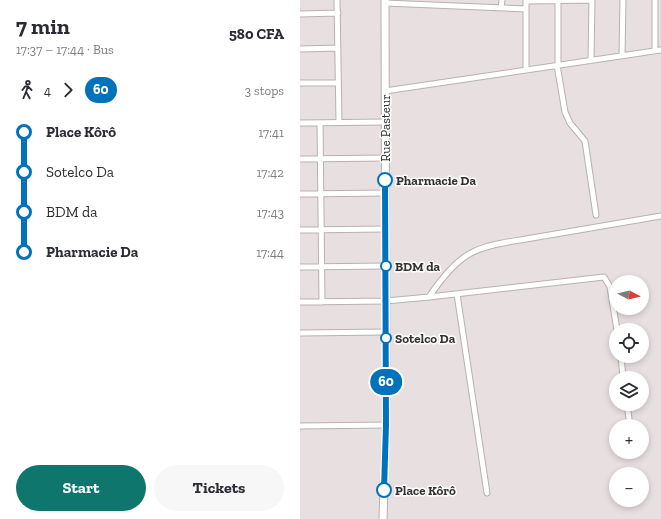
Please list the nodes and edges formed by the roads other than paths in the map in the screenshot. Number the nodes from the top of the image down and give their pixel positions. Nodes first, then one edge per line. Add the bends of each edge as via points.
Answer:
1 (337, 0) edge
2 (502, 0) edge
3 (526, 0) edge
4 (558, 0) edge
5 (592, 0) edge
6 (623, 0) edge
7 (655, 0) edge
8 (385, 1) edge
9 (423, 2) edge
10 (501, 8) junction
11 (526, 9) junction
12 (338, 13) junction
13 (300, 14) edge
14 (338, 48) junction
15 (300, 49) edge
16 (654, 50) junction
17 (661, 50) edge
18 (622, 55) junction
19 (591, 60) junction
20 (558, 65) junction
21 (526, 70) junction
22 (300, 83) edge
23 (338, 83) junction
24 (385, 91) junction
25 (339, 122) junction
26 (385, 122) junction
27 (300, 123) edge
28 (320, 123) junction
29 (385, 158) junction
30 (300, 159) edge
31 (321, 159) junction
32 (386, 193) junction
33 (300, 194) edge
34 (321, 194) junction
35 (596, 215) dead end
36 (661, 216) edge
37 (386, 229) junction
38 (300, 230) edge
39 (322, 230) junction
40 (386, 266) junction
41 (300, 267) edge
42 (322, 267) junction
43 (457, 294) junction
44 (430, 297) junction
45 (386, 301) junction
46 (300, 302) edge
47 (322, 302) junction
48 (616, 323) edge
49 (386, 332) junction
50 (300, 333) edge
51 (386, 425) junction
52 (300, 426) edge
53 (487, 493) dead end
54 (383, 519) edge

1 - 12 street
2 - 10 street
3 - 4 street
3 - 11 street
4 - 5 street
4 - 20 street
5 - 19 street
6 - 18 street
7 - 16 street
8 - 9 street
8 - 24 main road, Rue Pasteur
9 - 10 street
10 - 11 street
11 - 21 street
12 - 13 street
12 - 14 street
14 - 15 street
14 - 23 street
16 - 17 street
16 - 18 street
18 - 19 street
19 - 20 street
20 - 21 street
20 - 35 street via 565,112 570,123 585,141
21 - 24 street
22 - 23 street
23 - 25 street
24 - 26 main road, Rue Pasteur
25 - 26 street
25 - 28 street
26 - 29 main road, Rue Pasteur
27 - 28 street
28 - 31 street
29 - 31 street
29 - 32 main road, Rue Pasteur
30 - 31 street
31 - 34 street
32 - 34 street
32 - 37 main road, Rue Pasteur
33 - 34 street
34 - 39 street
36 - 44 street via 489,246 474,251 462,259
37 - 39 street
37 - 40 main road, Rue Pasteur
38 - 39 street
39 - 42 street
40 - 42 street
40 - 45 main road, Rue Pasteur
41 - 42 street
42 - 47 street
43 - 44 street
43 - 48 street via 604,277 610,287
43 - 53 street
44 - 45 street
45 - 47 street
45 - 49 main road, Rue Pasteur
46 - 47 street
49 - 50 street
49 - 51 main road, Rue Pasteur
51 - 52 street
51 - 54 main road, Rue Pasteur

